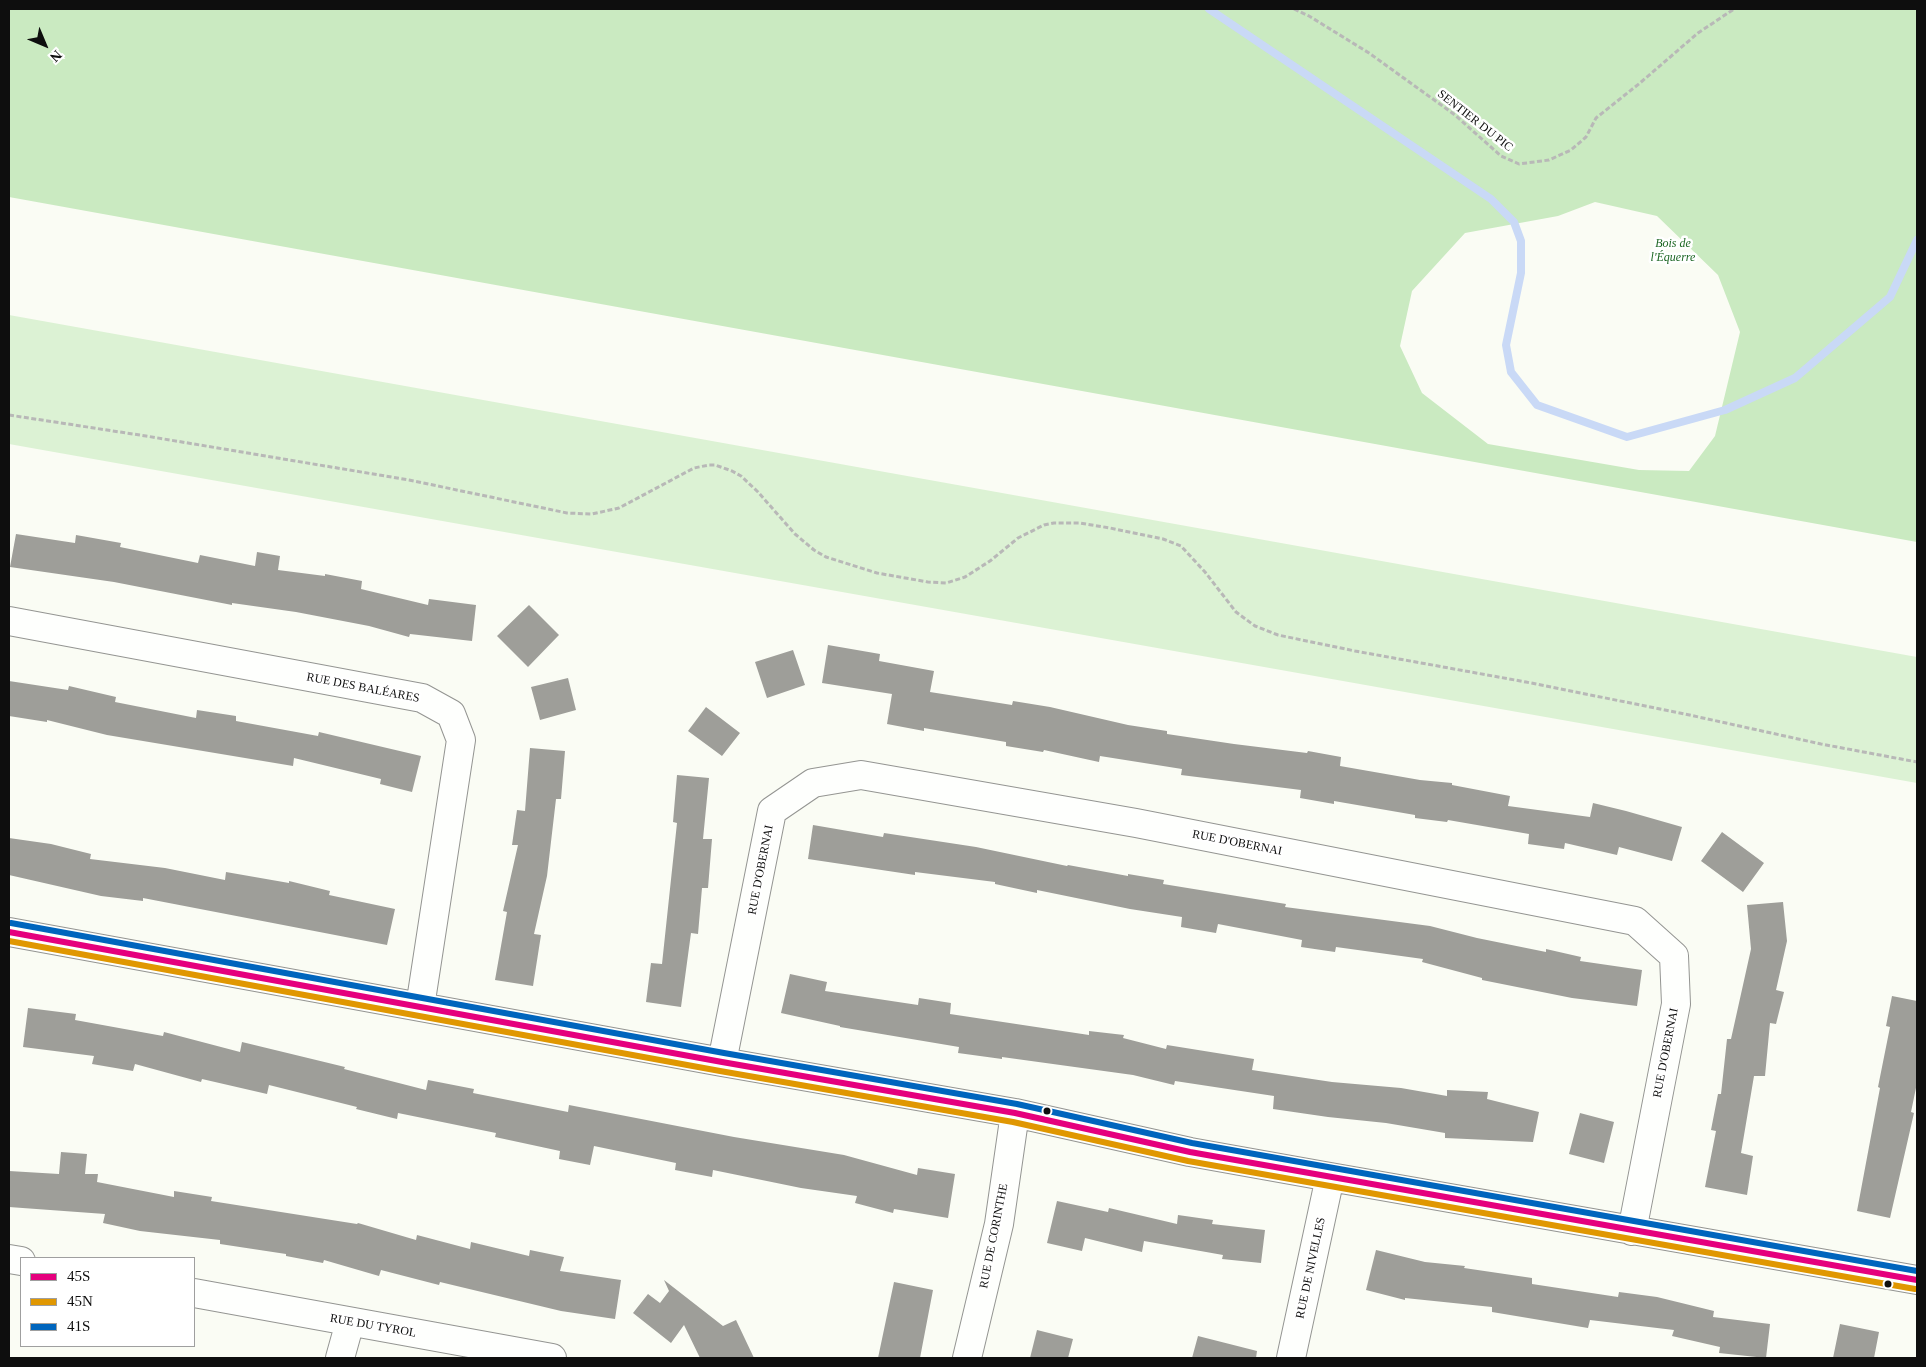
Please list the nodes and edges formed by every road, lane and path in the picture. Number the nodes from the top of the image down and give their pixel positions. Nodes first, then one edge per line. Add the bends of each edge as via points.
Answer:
1 (1294, 9) edge
2 (1734, 9) edge
3 (9, 415) edge
4 (9, 621) edge
5 (1917, 762) edge
6 (9, 932) edge
7 (420, 1008) junction
8 (722, 1062) junction
9 (1015, 1113) junction
10 (1330, 1177) junction
11 (1632, 1231) junction
12 (1917, 1280) edge
13 (195, 1293) edge
14 (350, 1322) junction
15 (340, 1358) edge
16 (552, 1358) edge
17 (967, 1358) edge
18 (1291, 1358) edge

1 - 2 path, SENTIER DU PIC via 1369,53 1455,115 1502,156 1519,164 1548,160 1570,150 1586,137 1596,118 1698,34
3 - 5 path via 409,480 568,513 592,514 618,508 694,468 716,465 740,476 795,534 826,557 877,573 928,582 946,583 965,576 1018,538 1044,525 1080,523 1118,529 1181,546 1241,616 1254,626 1278,635 1534,683
4 - 7 street, RUE DES BALÉARES via 422,698 451,714 460,740
6 - 7 street
7 - 8 street
8 - 9 street
8 - 11 street, RUE D'OBERNAI via 772,811 813,783 861,776 1136,823 1634,921 1674,956 1676,1004
9 - 10 street via 1190,1152
9 - 17 street, RUE DE CORINTHE via 999,1224
10 - 11 street
10 - 18 street, RUE DE NIVELLES
11 - 12 street
13 - 14 street, RUE DU TYROL
14 - 15 street
14 - 16 street, RUE DU TYROL

